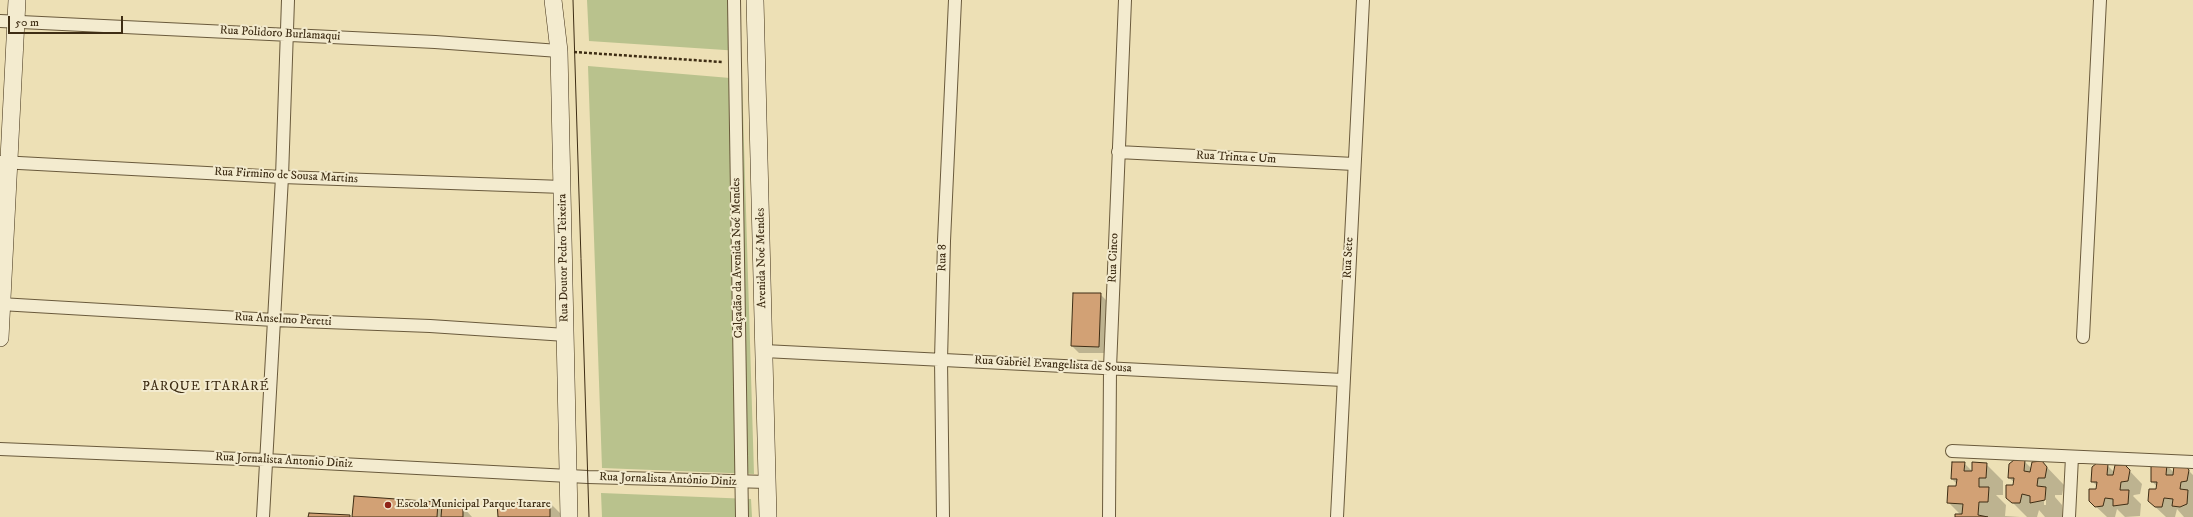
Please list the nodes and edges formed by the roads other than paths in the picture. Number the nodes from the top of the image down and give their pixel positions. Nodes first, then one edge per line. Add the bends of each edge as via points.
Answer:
1 (17, 0) edge
2 (288, 0) edge
3 (553, 0) edge
4 (734, 0) edge
5 (755, 0) edge
6 (955, 0) edge
7 (1125, 0) edge
8 (1364, 0) edge
9 (2100, 0) edge
10 (8, 21) edge
11 (287, 34) junction
12 (559, 51) junction
13 (1118, 152) junction
14 (5, 163) edge
15 (1354, 164) junction
16 (282, 177) junction
17 (563, 187) junction
18 (1, 304) edge
19 (274, 320) junction
20 (566, 335) junction
21 (2083, 336) dead end
22 (0, 338) edge
23 (764, 351) junction
24 (941, 360) junction
25 (1110, 368) junction
26 (1343, 380) junction
27 (0, 449) edge
28 (1952, 451) dead end
29 (2072, 457) junction
30 (265, 460) junction
31 (2193, 462) edge
32 (569, 475) junction
33 (741, 482) junction
34 (767, 482) junction
35 (263, 517) edge
36 (569, 517) edge
37 (742, 517) edge
38 (768, 517) edge
39 (943, 517) edge
40 (1109, 517) edge
41 (1336, 517) edge
42 (2069, 517) edge

1 - 10 main road
2 - 11 street
3 - 12 main road, Rua Doutor Pedro Teixeira
4 - 33 street, Calçadão da Avenida Noé Mendes
5 - 23 main road, Avenida Noé Mendes
6 - 24 street, Rua 8
7 - 13 street, Rua Cinco
8 - 15 street, Rua Sete
9 - 21 street
10 - 11 street, Rua Polidoro Burlamaqui
10 - 14 main road
11 - 12 street, Rua Polidoro Burlamaqui
11 - 16 street
12 - 17 main road, Rua Doutor Pedro Teixeira
13 - 15 street, Rua Trinta e Um
13 - 25 street, Rua Cinco
14 - 16 street, Rua Firmino de Sousa Martins
14 - 18 main road
15 - 26 street, Rua Sete
16 - 17 street, Rua Firmino de Sousa Martins
16 - 19 street
17 - 20 main road, Rua Doutor Pedro Teixeira
18 - 19 street, Rua Anselmo Peretti
18 - 22 main road
19 - 20 street, Rua Anselmo Peretti via 430,326
19 - 30 street
20 - 32 main road, Rua Doutor Pedro Teixeira
23 - 24 street, Rua Gabriel Evangelista de Sousa
23 - 34 main road, Avenida Noé Mendes
24 - 25 street, Rua Gabriel Evangelista de Sousa
24 - 39 street, Rua 8
25 - 26 street, Rua Gabriel Evangelista de Sousa
25 - 40 street, Rua Cinco
26 - 41 street, Rua Sete
27 - 30 street, Rua Jornalista Antonio Diniz
28 - 29 street
29 - 31 street
29 - 42 street
30 - 32 street, Rua Jornalista Antonio Diniz
30 - 35 street
32 - 33 street, Rua Jornalista Antônio Diniz
32 - 36 main road, Rua Doutor Pedro Teixeira
33 - 34 street, Rua Jornalista Antônio Diniz
33 - 37 street, Calçadão da Avenida Noé Mendes
34 - 38 main road, Avenida Noé Mendes

